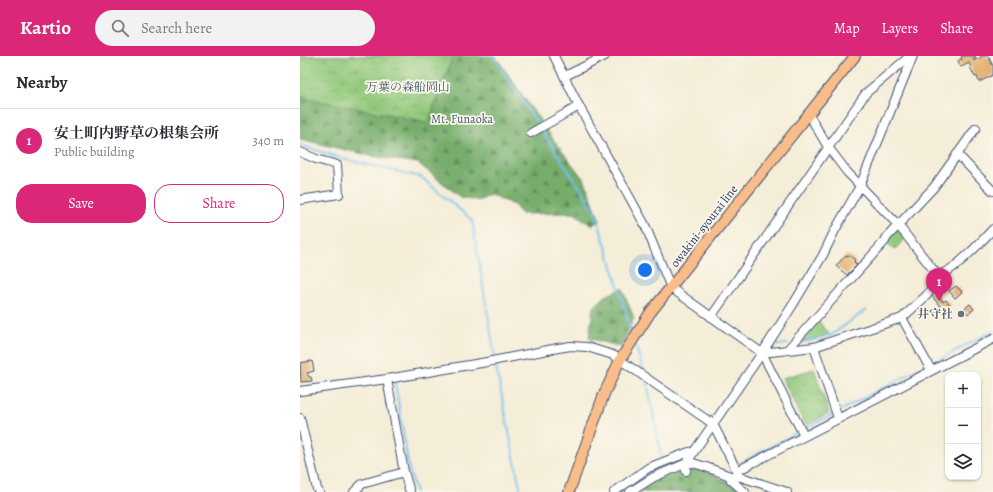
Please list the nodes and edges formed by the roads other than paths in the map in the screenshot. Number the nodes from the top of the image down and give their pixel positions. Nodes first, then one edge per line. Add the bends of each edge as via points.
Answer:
1 (554, 56) edge
2 (605, 56) edge
3 (855, 56) edge
4 (910, 56) edge
5 (913, 56) edge
6 (565, 76) junction
7 (579, 106) junction
8 (809, 115) junction
9 (976, 128) dead end
10 (531, 133) dead end
11 (828, 147) junction
12 (300, 152) edge
13 (957, 154) junction
14 (860, 186) junction
15 (993, 191) edge
16 (300, 200) edge
17 (898, 225) junction
18 (993, 229) edge
19 (939, 277) junction
20 (671, 288) junction
21 (712, 317) junction
22 (902, 318) junction
23 (993, 339) edge
24 (814, 347) junction
25 (788, 350) junction
26 (762, 353) junction
27 (620, 360) junction
28 (931, 370) junction
29 (387, 379) junction
30 (300, 391) edge
31 (300, 418) edge
32 (838, 418) junction
33 (713, 424) junction
34 (804, 436) junction
35 (693, 453) junction
36 (686, 467) junction
37 (404, 472) junction
38 (733, 473) junction
39 (316, 491) edge
40 (354, 492) edge
41 (410, 492) edge
42 (569, 492) edge
43 (614, 492) edge
44 (630, 492) edge
45 (745, 492) edge
46 (787, 492) edge

1 - 6 street
2 - 6 street
3 - 8 main road, owakini-syourai line
4 - 11 street via 866,93
5 - 14 street
6 - 7 street
7 - 10 street
7 - 20 street via 645,224
8 - 11 street
8 - 20 main road, owakini-syourai line
9 - 13 street
11 - 14 street
11 - 21 street
12 - 16 street via 337,165 339,194
13 - 15 street
13 - 17 street via 934,187
14 - 17 street
14 - 26 street via 823,255
17 - 19 street
17 - 25 street
18 - 19 street via 978,246
19 - 22 street via 927,295
20 - 21 street
20 - 27 main road, owakini-syourai line via 650,313
21 - 26 street
22 - 24 street
22 - 28 street
23 - 28 street
24 - 25 street
24 - 32 street
25 - 26 street
26 - 33 street
26 - 34 street
27 - 29 street via 613,355 587,347 571,346
27 - 33 street
27 - 42 main road, owakini-syourai line via 604,394
28 - 32 street
29 - 30 street
29 - 37 street
31 - 39 street
32 - 34 street
33 - 35 street
33 - 38 street
34 - 38 street
35 - 36 street
35 - 43 street via 688,452 648,468
36 - 38 street via 694,463
36 - 44 street via 654,477
37 - 40 street via 362,484
37 - 41 street
38 - 45 street via 731,480
38 - 46 street

